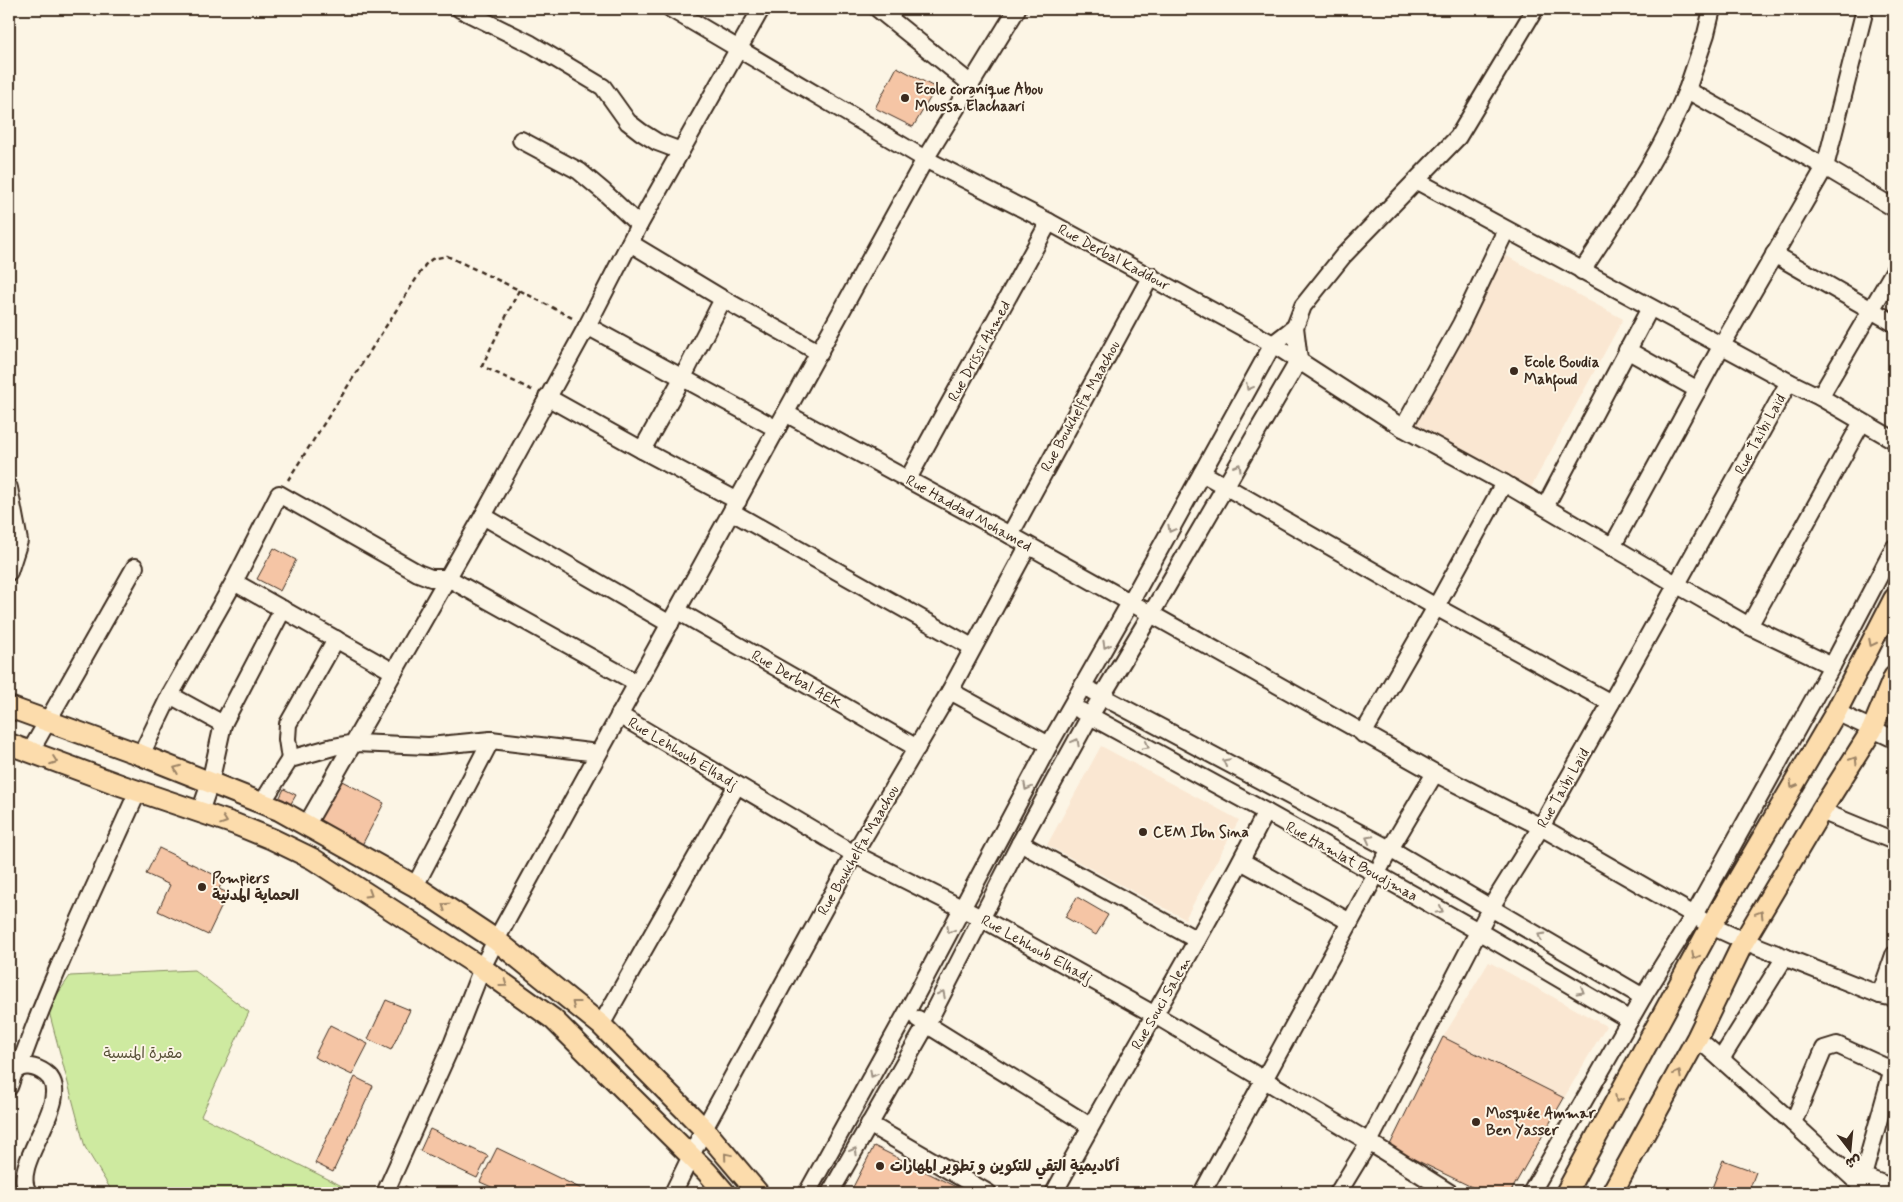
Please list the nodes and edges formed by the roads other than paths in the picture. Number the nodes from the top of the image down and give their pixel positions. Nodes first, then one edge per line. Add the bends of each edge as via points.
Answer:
1 (460, 9) edge
2 (671, 9) edge
3 (761, 9) edge
4 (878, 9) edge
5 (1017, 9) edge
6 (1535, 9) edge
7 (1712, 9) edge
8 (1865, 9) edge
9 (739, 48) junction
10 (971, 84) junction
11 (1686, 90) junction
12 (521, 140) dead end
13 (681, 151) junction
14 (926, 159) junction
15 (1825, 166) junction
16 (1417, 181) junction
17 (1894, 208) edge
18 (1049, 222) junction
19 (639, 225) junction
20 (1506, 230) junction
21 (630, 243) junction
22 (1774, 254) junction
23 (1582, 271) junction
24 (1894, 271) edge
25 (1150, 276) junction
26 (723, 299) junction
27 (1650, 308) junction
28 (1872, 310) junction
29 (1894, 324) edge
30 (587, 326) junction
31 (1294, 327) junction
32 (1273, 344) junction
33 (1722, 345) junction
34 (1627, 350) junction
35 (820, 353) junction
36 (1299, 360) junction
37 (683, 377) junction
38 (1788, 382) junction
39 (1698, 390) junction
40 (547, 397) junction
41 (1820, 397) junction
42 (786, 414) junction
43 (1862, 422) junction
44 (1403, 428) junction
45 (777, 429) junction
46 (1894, 440) edge
47 (642, 450) junction
48 (1202, 473) junction
49 (908, 479) junction
50 (1504, 483) junction
51 (1226, 487) junction
52 (9, 488) edge
53 (735, 507) junction
54 (1545, 507) junction
55 (483, 516) junction
56 (1010, 535) junction
57 (1028, 546) junction
58 (1612, 547) junction
59 (1894, 548) edge
60 (135, 567) dead end
61 (9, 572) edge
62 (448, 578) junction
63 (234, 582) junction
64 (1676, 584) junction
65 (1894, 599) edge
66 (1130, 603) junction
67 (1436, 607) junction
68 (283, 609) junction
69 (1152, 614) junction
70 (674, 618) junction
71 (1749, 626) junction
72 (336, 639) junction
73 (972, 647) junction
74 (1832, 666) junction
75 (394, 672) junction
76 (1894, 677) edge
77 (637, 683) junction
78 (1084, 686) junction
79 (950, 691) junction
80 (170, 695) junction
81 (1102, 696) junction
82 (1612, 703) junction
83 (1072, 706) junction
84 (9, 707) edge
85 (1836, 712) junction
86 (619, 715) junction
87 (1090, 716) junction
88 (48, 721) junction
89 (222, 724) junction
90 (1872, 730) junction
91 (1363, 734) junction
92 (1894, 739) edge
93 (491, 740) junction
94 (354, 743) junction
95 (9, 744) edge
96 (1049, 745) junction
97 (917, 748) junction
98 (30, 752) junction
99 (598, 753) junction
100 (141, 755) junction
101 (290, 759) junction
102 (1435, 773) junction
103 (210, 783) junction
104 (737, 785) junction
105 (138, 792) junction
106 (262, 803) junction
107 (1821, 811) junction
108 (200, 812) junction
109 (1266, 812) junction
110 (307, 824) junction
111 (1540, 828) junction
112 (1894, 841) edge
113 (1020, 843) junction
114 (1390, 849) junction
115 (854, 854) junction
116 (1241, 861) junction
117 (1376, 875) junction
118 (415, 886) junction
119 (1491, 907) junction
120 (962, 908) junction
121 (981, 918) junction
122 (1703, 920) junction
123 (1350, 922) junction
124 (1478, 931) junction
125 (496, 940) junction
126 (1197, 940) junction
127 (1744, 941) junction
128 (1894, 955) edge
129 (1785, 958) junction
130 (482, 968) junction
131 (1643, 996) junction
132 (1887, 997) edge
133 (907, 1012) junction
134 (1155, 1015) junction
135 (1630, 1020) junction
136 (927, 1024) junction
137 (601, 1025) junction
138 (1697, 1038) junction
139 (1721, 1059) junction
140 (1893, 1067) edge
141 (19, 1068) junction
142 (1263, 1079) junction
143 (9, 1087) edge
144 (1793, 1123) junction
145 (869, 1124) junction
146 (1090, 1126) junction
147 (704, 1129) junction
148 (1369, 1142) junction
149 (690, 1156) junction
150 (1845, 1170) junction
151 (1863, 1176) junction
152 (1894, 1188) edge
153 (28, 1193) edge
154 (385, 1193) edge
155 (673, 1193) edge
156 (725, 1193) edge
157 (758, 1193) edge
158 (807, 1193) edge
159 (830, 1193) edge
160 (988, 1193) edge
161 (1054, 1193) edge
162 (1202, 1193) edge
163 (1338, 1193) edge
164 (1450, 1193) edge
165 (1531, 1193) edge
166 (1566, 1193) edge
167 (1612, 1193) edge
168 (1868, 1193) edge

1 - 13 street via 531,44 603,87 628,122 657,142
2 - 9 street, Rue Derbal Kaddour
3 - 9 street
4 - 10 street
5 - 10 street
6 - 16 street via 1458,137
7 - 11 street
8 - 15 street
9 - 13 street
9 - 14 street, Rue Derbal Kaddour
10 - 14 street
11 - 15 street
11 - 23 street via 1672,126 1652,161
12 - 19 street via 579,171
13 - 19 street
14 - 18 street, Rue Derbal Kaddour
14 - 35 street
15 - 17 street
15 - 22 street
16 - 20 street
16 - 31 street via 1344,256 1303,306
18 - 25 street, Rue Derbal Kaddour
18 - 49 street, Rue Drissi Ahmed
19 - 21 street
20 - 23 street
20 - 44 street via 1461,324
21 - 26 street
21 - 30 street
22 - 28 street
22 - 33 street
23 - 27 street
24 - 28 street
25 - 32 street, Rue Derbal Kaddour
25 - 56 street, Rue Boukhelfa Maachou
26 - 35 street
26 - 37 street
27 - 33 street
27 - 34 street
28 - 29 street
28 - 41 street
30 - 37 street
30 - 40 street
31 - 32 street
31 - 36 street
32 - 36 street, Rue Derbal Kaddour
32 -> 48 street
33 - 38 street
33 - 39 street
34 - 39 street
34 - 54 street
35 - 42 street
36 - 44 street, Rue Derbal Kaddour
51 -> 36 street
37 - 45 street
37 - 47 street
38 - 41 street
38 - 64 street, Rue Taïbi Laïd
39 - 58 street
40 - 47 street
40 - 55 street
41 - 43 street
42 - 45 street
42 - 49 street, Rue Haddad Mohamed
43 - 46 street
43 - 71 street
44 - 50 street, Rue Derbal Kaddour
45 - 53 street
47 - 53 street
48 - 51 street
48 -> 66 street
49 - 56 street, Rue Haddad Mohamed
50 - 54 street, Rue Derbal Kaddour
50 - 67 street
51 - 67 street
51 - 69 street
52 - 61 street via 19,541
53 - 70 street
53 - 73 street
54 - 58 street, Rue Derbal Kaddour
55 - 62 street
55 - 70 street, Rue Derbal AEK
56 - 57 street, Rue Haddad Mohamed
57 - 66 street, Rue Haddad Mohamed
57 - 73 street, Rue Boukhelfa Maachou
58 - 64 street, Rue Derbal Kaddour
59 - 74 street
60 - 88 street
62 - 63 street via 431,578 418,573 279,494
62 - 75 street
62 - 77 street
63 - 68 street
63 - 80 street
64 - 71 street, Rue Derbal Kaddour
64 - 82 street, Rue Taïbi Laïd
65 -> 85 main road
66 - 69 street, Rue Haddad Mohamed
66 -> 78 street
67 - 82 street
67 - 91 street
68 - 72 street
68 - 89 street
69 - 81 street
69 - 91 street, Rue Haddad Mohamed
70 - 77 street
70 - 97 street, Rue Derbal AEK
71 - 74 street, Rue Derbal Kaddour
72 - 75 street
72 - 101 street via 288,724
73 - 79 street, Rue Boukhelfa Maachou
74 - 122 street
75 - 94 street
76 - 90 main road
77 - 86 street
78 - 81 street, Rue Hamlat Boudjmaa
78 - 83 street
79 - 96 street
79 - 97 street, Rue Boukhelfa Maachou
80 - 89 street
80 - 100 street
81 - 87 street
114 -> 81 street, Rue Hamlat Boudjmaa
82 - 111 street, Rue Taïbi Laïd
83 - 87 street, Rue Hamlat Boudjmaa
83 - 96 street
84 - 88 main road
85 - 90 street
85 -> 122 main road
86 - 99 street
86 - 104 street, Rue Lehhoub Elhadj
87 -> 109 street, Rue Hamlat Boudjmaa
113 -> 87 street
88 - 98 street
88 - 100 main road
89 - 103 street
90 - 92 street
107 -> 90 main road
91 - 102 street, Rue Haddad Mohamed
93 - 94 street via 429,746
93 - 99 street
93 - 118 street
94 - 101 street
94 - 110 street
95 - 98 main road
96 -> 120 street
97 - 115 street, Rue Boukhelfa Maachou
98 -> 105 main road
99 - 125 street
103 -> 100 main road
101 - 106 street
102 - 111 street, Rue Haddad Mohamed
102 - 114 street
103 - 106 main road
103 - 108 street
104 - 115 street, Rue Lehhoub Elhadj
104 - 137 street
105 - 108 main road
105 - 141 street via 42,1006
106 - 110 main road
107 - 112 street
127 -> 107 main road
108 -> 130 main road via 272,839 313,859
109 - 116 street, Rue Souci Salem
109 - 117 street, Rue Hamlat Boudjmaa
110 - 118 main road
111 - 119 street, Rue Taïbi Laïd
111 - 122 street, Rue Haddad Mohamed
113 - 121 street
113 - 126 street
114 - 117 street
114 - 119 street, Rue Hamlat Boudjmaa
115 - 120 street, Rue Lehhoub Elhadj
115 - 147 street, Rue Boukhelfa Maachou
116 - 123 street
116 - 126 street, Rue Souci Salem
117 - 123 street
117 -> 124 street, Rue Hamlat Boudjmaa
125 -> 118 main road
119 - 124 street, Rue Taïbi Laïd
131 -> 119 street, Rue Hamlat Boudjmaa
120 - 121 street, Rue Lehhoub Elhadj
120 -> 133 street
121 - 134 street, Rue Lehhoub Elhadj
136 -> 121 street
122 - 127 street, Rue Haddad Mohamed
122 - 131 street
122 -> 166 main road
123 - 142 street
124 -> 135 street, Rue Hamlat Boudjmaa
124 - 148 street, Rue Taïbi Laïd
125 - 130 street
137 -> 125 main road
126 - 134 street, Rue Souci Salem
127 - 129 street, Rue Haddad Mohamed
127 - 138 main road
128 - 132 street
129 - 132 street, Rue Haddad Mohamed
129 - 139 street
130 -> 149 main road via 553,1019
130 - 154 street via 453,1042
131 - 135 street
133 - 136 street
133 -> 158 street
134 - 142 street, Rue Lehhoub Elhadj
134 - 146 street, Rue Souci Salem
135 - 165 street
136 - 145 street
136 - 146 street
137 - 147 main road
138 - 139 street
167 -> 138 main road
139 - 144 street
140 - 144 street via 1837,1045 1824,1049
140 - 151 street
141 - 143 street via 14,1072
141 - 153 street via 26,1066 43,1072 50,1077 56,1089 26,1168 23,1180
142 - 148 street, Rue Lehhoub Elhadj
142 - 162 street
144 - 150 street
159 -> 145 street
145 - 160 street
146 - 161 street, Rue Souci Salem
147 - 149 street, Rue Boukhelfa Maachou
157 -> 147 main road
148 - 163 street, Rue Taïbi Laïd
148 - 164 street, Rue Lehhoub Elhadj
149 - 155 street, Rue Boukhelfa Maachou
149 - 156 main road
150 - 151 street
150 - 168 street
151 - 152 street

